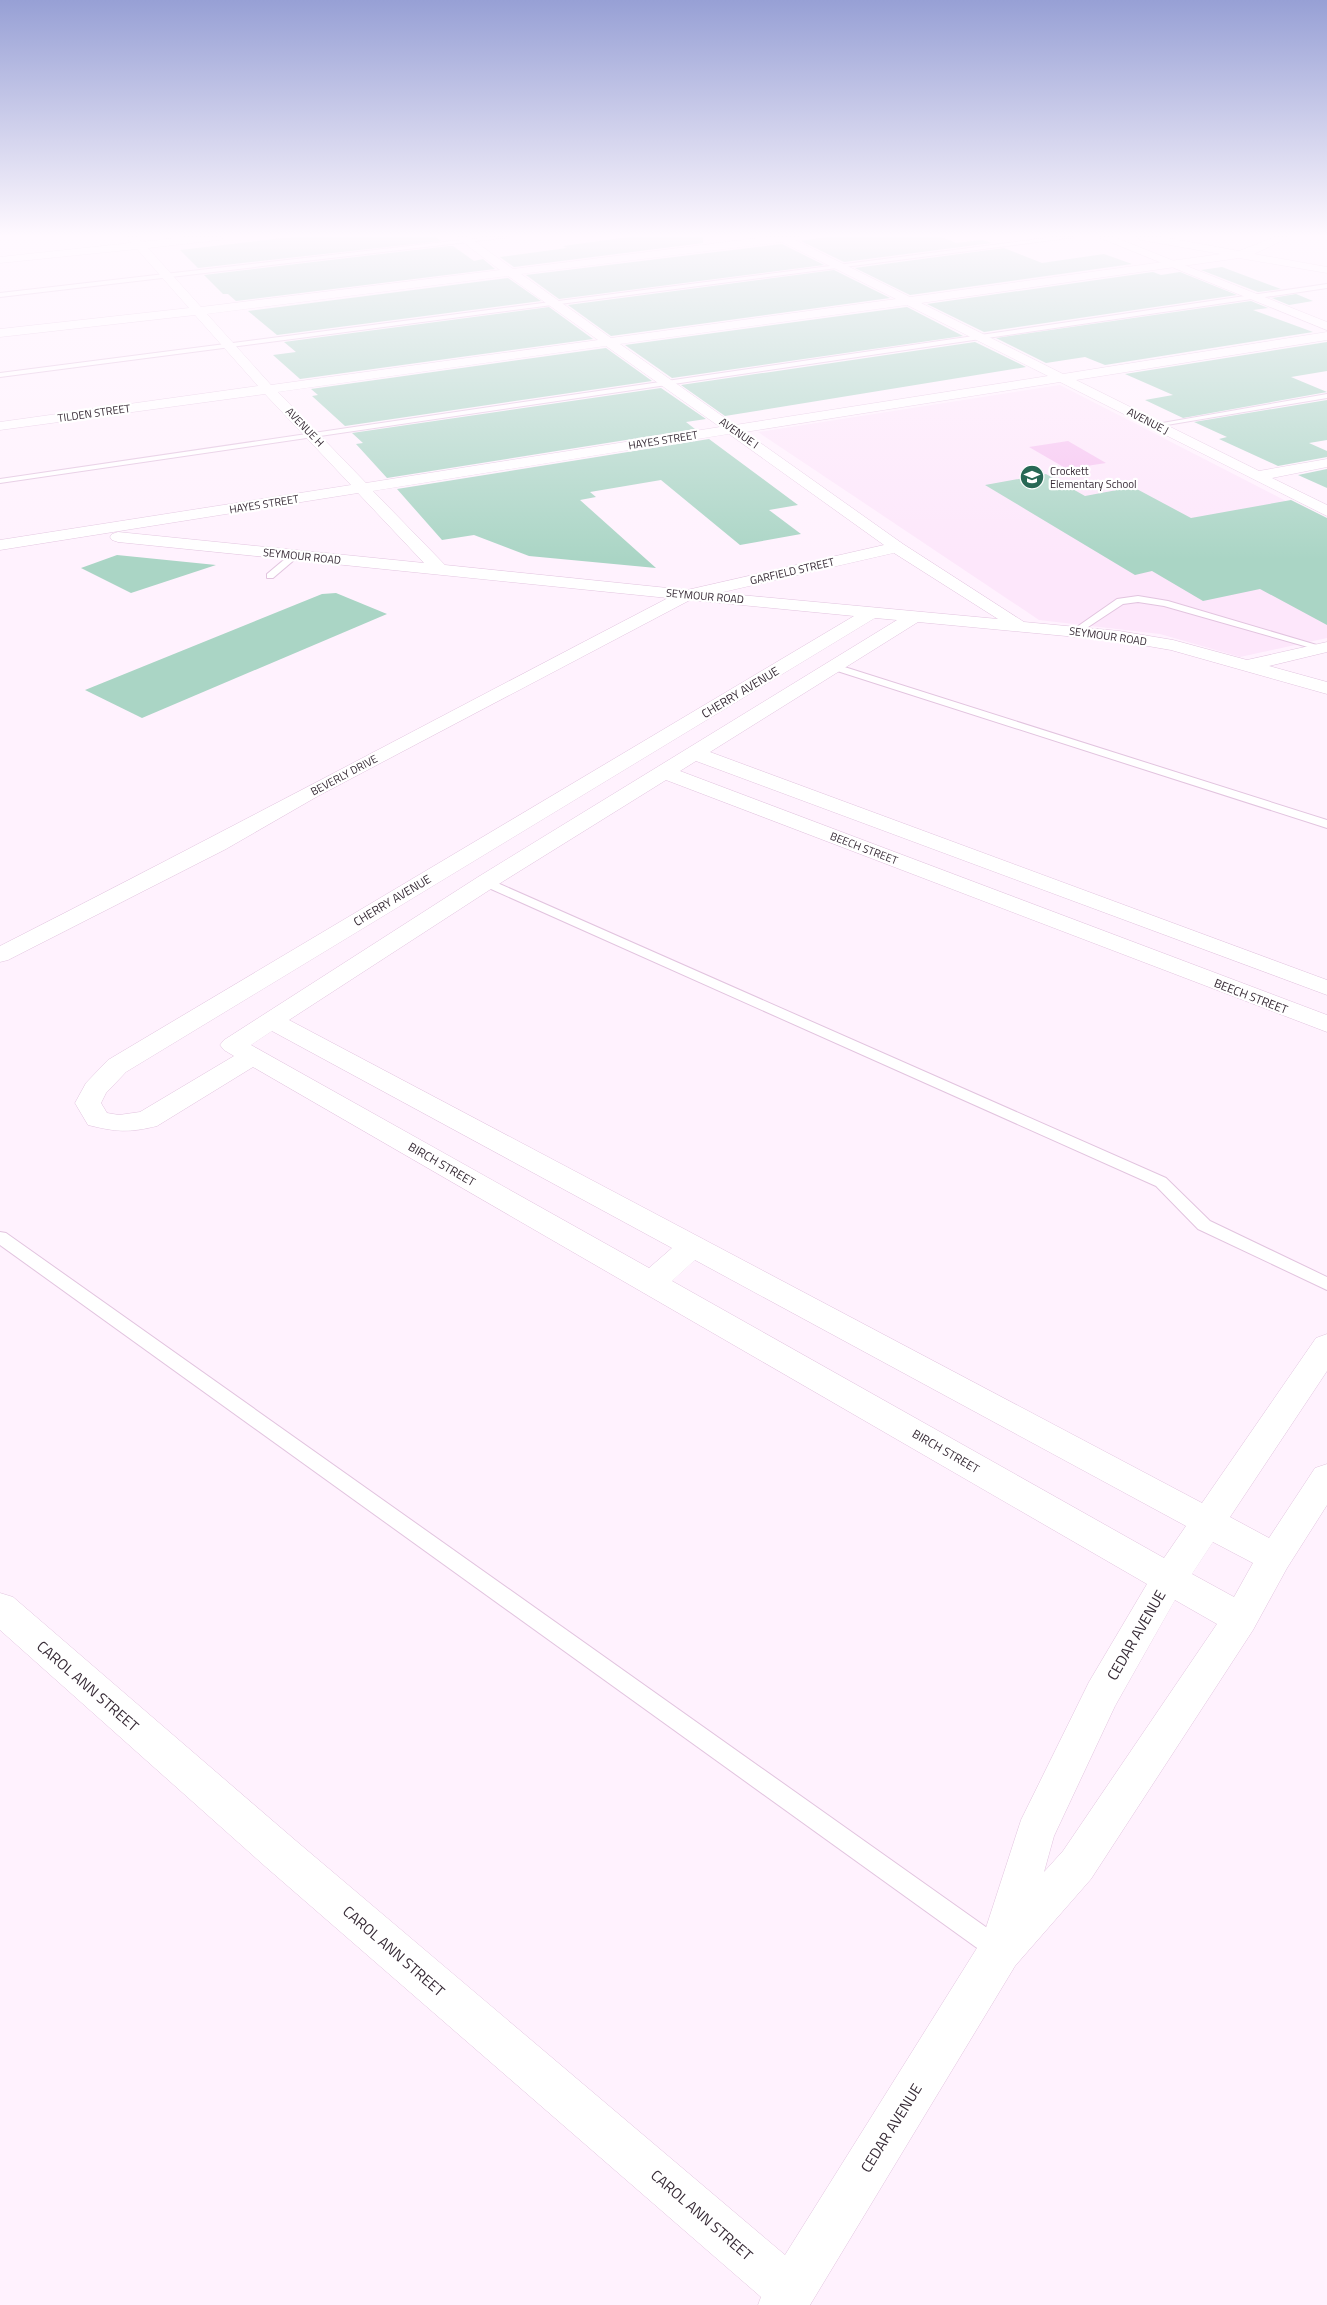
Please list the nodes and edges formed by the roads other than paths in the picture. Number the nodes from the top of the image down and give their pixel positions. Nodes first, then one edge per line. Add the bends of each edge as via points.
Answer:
1 (241, 345) edge
2 (590, 345) edge
3 (612, 345) edge
4 (930, 345) edge
5 (995, 345) edge
6 (1273, 345) edge
7 (230, 346) junction
8 (0, 375) edge
9 (1062, 378) junction
10 (669, 384) junction
11 (268, 390) junction
12 (1327, 396) edge
13 (1155, 425) junction
14 (0, 426) edge
15 (734, 429) junction
16 (312, 435) junction
17 (1327, 463) edge
18 (1257, 476) junction
19 (0, 480) edge
20 (364, 489) junction
21 (1327, 511) edge
22 (78, 532) junction
23 (0, 545) edge
24 (897, 547) junction
25 (295, 555) junction
26 (440, 570) junction
27 (270, 576) dead end
28 (687, 595) junction
29 (873, 612) junction
30 (916, 616) junction
31 (1019, 625) junction
32 (1076, 631) junction
33 (1324, 648) edge
34 (1248, 666) junction
35 (835, 667) junction
36 (1327, 688) edge
37 (696, 754) junction
38 (665, 772) junction
39 (1327, 824) edge
40 (486, 882) junction
41 (1089, 900) junction
42 (1063, 924) junction
43 (0, 956) edge
44 (1327, 988) edge
45 (270, 1020) junction
46 (1327, 1024) edge
47 (243, 1050) junction
48 (0, 1237) edge
49 (692, 1246) junction
50 (652, 1283) junction
51 (1327, 1284) edge
52 (1327, 1346) edge
53 (1327, 1477) edge
54 (1207, 1522) junction
55 (1275, 1558) junction
56 (1169, 1578) junction
57 (0, 1608) edge
58 (1240, 1619) junction
59 (1000, 1951) junction
60 (787, 2298) edge

1 - 7 lane
2 - 11 street, TILDEN STREET
3 - 10 street, AVENUE I
4 - 10 lane
5 - 9 street, AVENUE J
6 - 9 street, HAYES STREET
7 - 8 lane
7 - 11 street, AVENUE H
9 - 13 street, AVENUE J
9 - 15 street, HAYES STREET
10 - 15 street, AVENUE I
10 - 16 lane
11 - 14 street, TILDEN STREET
11 - 16 street, AVENUE H
12 - 13 lane
13 - 18 street, AVENUE J
15 - 20 street, HAYES STREET
15 - 24 street, AVENUE I
16 - 19 lane
16 - 20 street, AVENUE H
17 - 18 street
18 - 21 street, AVENUE J
20 - 22 street, HAYES STREET
20 - 26 street, AVENUE H
22 - 23 street, HAYES STREET
22 - 25 street, SEYMOUR ROAD
24 - 28 street, GARFIELD STREET
24 - 31 street, AVENUE I
25 - 26 street, SEYMOUR ROAD
25 - 27 lane
26 - 28 street, SEYMOUR ROAD
28 - 29 street, SEYMOUR ROAD
28 - 43 street, BEVERLY DRIVE
29 - 30 street, SEYMOUR ROAD
29 - 47 street, CHERRY AVENUE via 117,1066 94,1089 88,1103 98,1119 120,1124 147,1120
30 - 31 street, SEYMOUR ROAD
30 - 35 street, CHERRY AVENUE
31 - 32 street, SEYMOUR ROAD
32 - 33 lane via 1120,601 1138,599 1165,603
32 - 34 street, SEYMOUR ROAD via 1173,645
33 - 34 street
34 - 36 street, SEYMOUR ROAD
35 - 37 street, CHERRY AVENUE
35 - 39 lane
37 - 38 street, CHERRY AVENUE
37 - 41 street
38 - 40 street, CHERRY AVENUE
38 - 42 street, BEECH STREET
40 - 45 street, CHERRY AVENUE
40 - 51 lane via 1161,1182 1204,1225
41 - 42 street
41 - 44 street
42 - 46 street, BEECH STREET
45 - 47 street, CHERRY AVENUE
45 - 49 street
47 - 50 street, BIRCH STREET
48 - 59 lane
49 - 50 street
49 - 54 street
50 - 56 street, BIRCH STREET
52 - 54 street, CEDAR AVENUE
53 - 55 street, CEDAR AVENUE
54 - 55 street
54 - 56 street, CEDAR AVENUE
55 - 58 street, CEDAR AVENUE
56 - 58 street, BIRCH STREET
56 - 59 street, CEDAR AVENUE via 1102,1694 1035,1834
57 - 60 street, CAROL ANN STREET
58 - 59 street, CEDAR AVENUE via 1077,1865
59 - 60 street, CEDAR AVENUE

